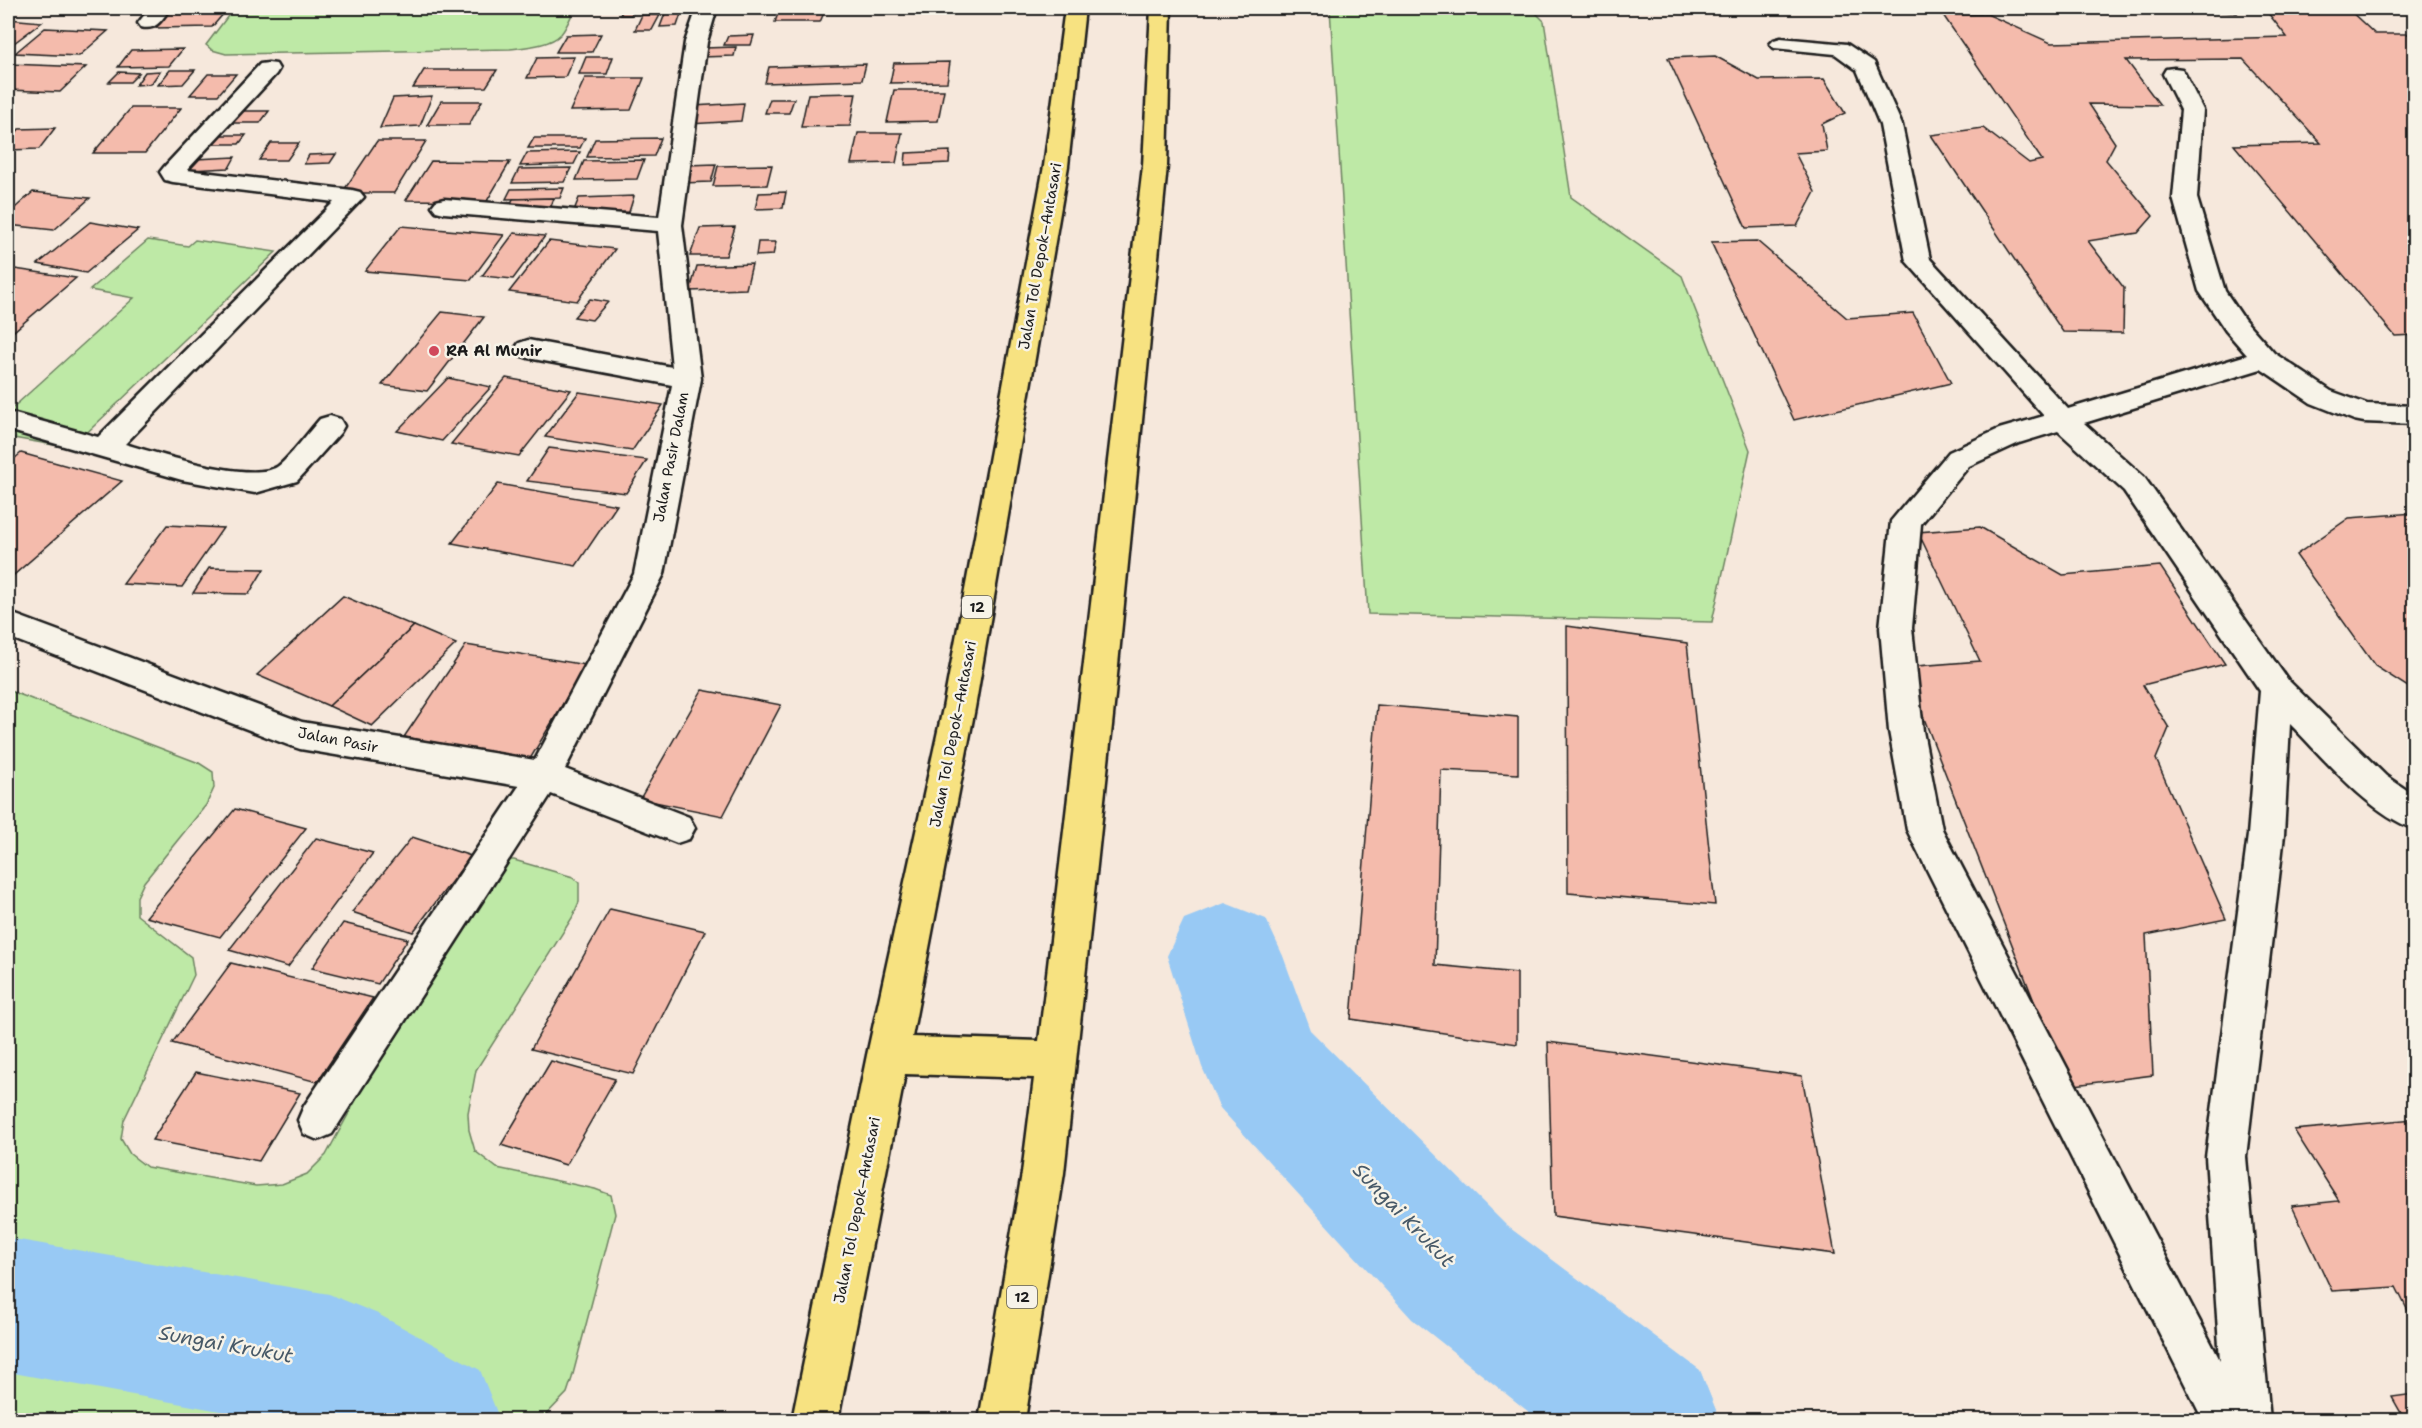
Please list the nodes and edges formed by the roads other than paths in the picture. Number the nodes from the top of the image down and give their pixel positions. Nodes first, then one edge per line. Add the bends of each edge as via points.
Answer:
1 (707, 8) edge
2 (1075, 8) edge
3 (1161, 8) edge
4 (1781, 44) dead end
5 (267, 69) dead end
6 (2174, 74) dead end
7 (444, 206) dead end
8 (670, 225) junction
9 (528, 349) dead end
10 (2265, 359) junction
11 (687, 379) junction
12 (2415, 416) edge
13 (8, 421) edge
14 (2064, 421) junction
15 (330, 426) dead end
16 (104, 448) junction
17 (8, 624) edge
18 (2276, 689) junction
19 (544, 776) junction
20 (2415, 814) edge
21 (677, 828) dead end
22 (887, 1055) junction
23 (1057, 1060) junction
24 (318, 1120) dead end
25 (814, 1420) edge
26 (1002, 1420) edge
27 (2227, 1420) edge
28 (2247, 1420) edge

1 - 8 street, Jalan Pasir Dalam via 696,42
2 - 22 highway, Jalan Tol Depok–Antasari / 12 via 1052,190 959,708
3 - 23 highway, 12 via 1155,166
4 - 14 street via 1840,48 1866,66 1891,124 1918,261
5 - 16 street via 173,175 352,197
6 - 10 street via 2192,110 2185,198 2212,291
7 - 8 street
8 - 11 street, Jalan Pasir Dalam
9 - 11 street
10 - 12 street via 2322,397 2364,413
10 - 14 street
11 - 19 street, Jalan Pasir Dalam via 649,574
13 - 16 street
14 - 18 street via 2134,484
14 - 27 street via 2009,436 1959,459 1906,521 1896,628 1906,731 1925,830
15 - 16 street via 287,474 255,483 182,470
17 - 19 street, Jalan Pasir via 300,735
18 - 20 street via 2374,786
18 - 28 street via 2266,835 2226,1157
19 - 21 street, Jalan Pasir
19 - 24 street, Jalan Pasir Dalam
22 - 23 highway
22 - 25 highway, Jalan Tol Depok–Antasari / 12
23 - 26 highway, 12

